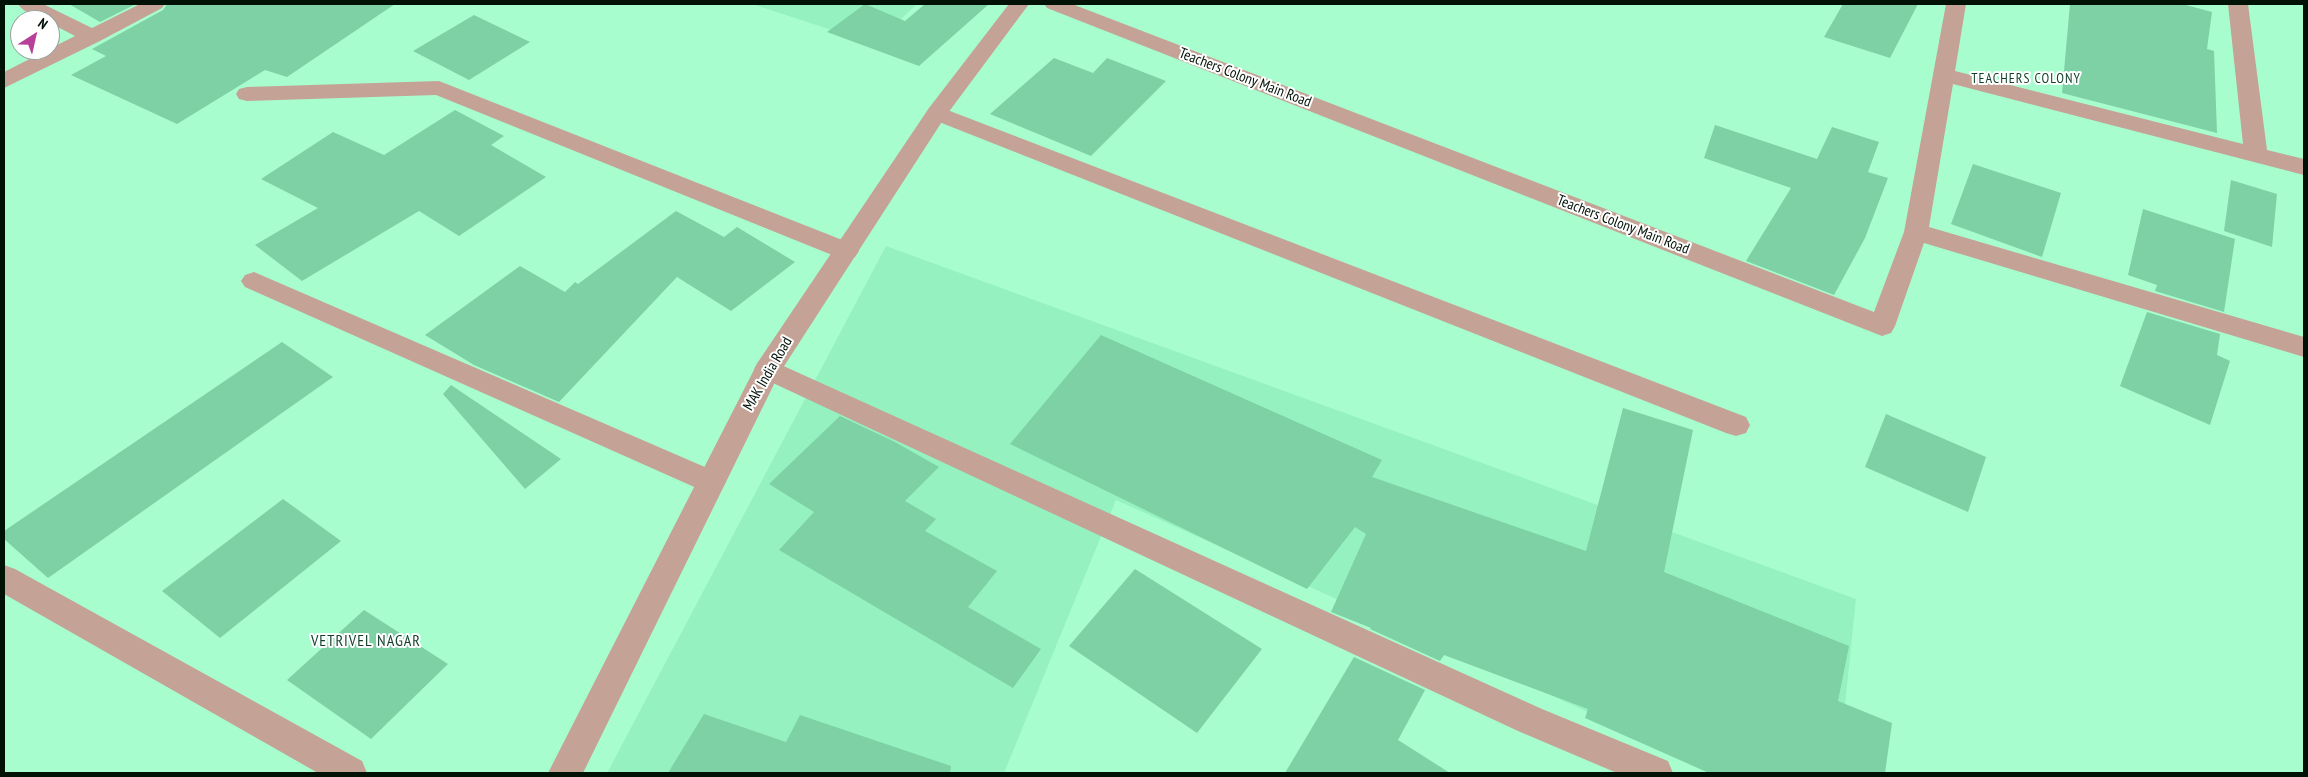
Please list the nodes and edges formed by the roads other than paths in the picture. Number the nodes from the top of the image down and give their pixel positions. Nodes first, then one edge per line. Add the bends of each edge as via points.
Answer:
1 (28, 4) edge
2 (155, 4) edge
3 (1019, 4) edge
4 (1054, 4) edge
5 (1956, 4) edge
6 (2238, 4) edge
7 (93, 37) junction
8 (1944, 75) junction
9 (4, 81) edge
10 (247, 94) dead end
11 (936, 113) junction
12 (2256, 155) junction
13 (2304, 167) edge
14 (1916, 232) junction
15 (846, 250) junction
16 (254, 281) dead end
17 (2304, 347) edge
18 (768, 369) junction
19 (1736, 425) dead end
20 (711, 482) junction
21 (4, 578) edge
22 (350, 773) edge
23 (565, 773) edge
24 (1656, 773) edge

1 - 7 street
2 - 7 street
3 - 11 street, MAK India Road
4 - 14 street, Teachers Colony Main Road via 1882,326
5 - 8 street, Teachers Colony Main Road
6 - 12 street
7 - 9 street
8 - 12 street
8 - 14 street, Teachers Colony Main Road
10 - 15 street via 439,88
11 - 15 street, MAK India Road
11 - 19 street
12 - 13 street
14 - 17 street
15 - 18 street, MAK India Road
16 - 20 street
18 - 20 street, MAK India Road
18 - 24 street via 1530,720
20 - 23 street, MAK India Road
21 - 22 street

